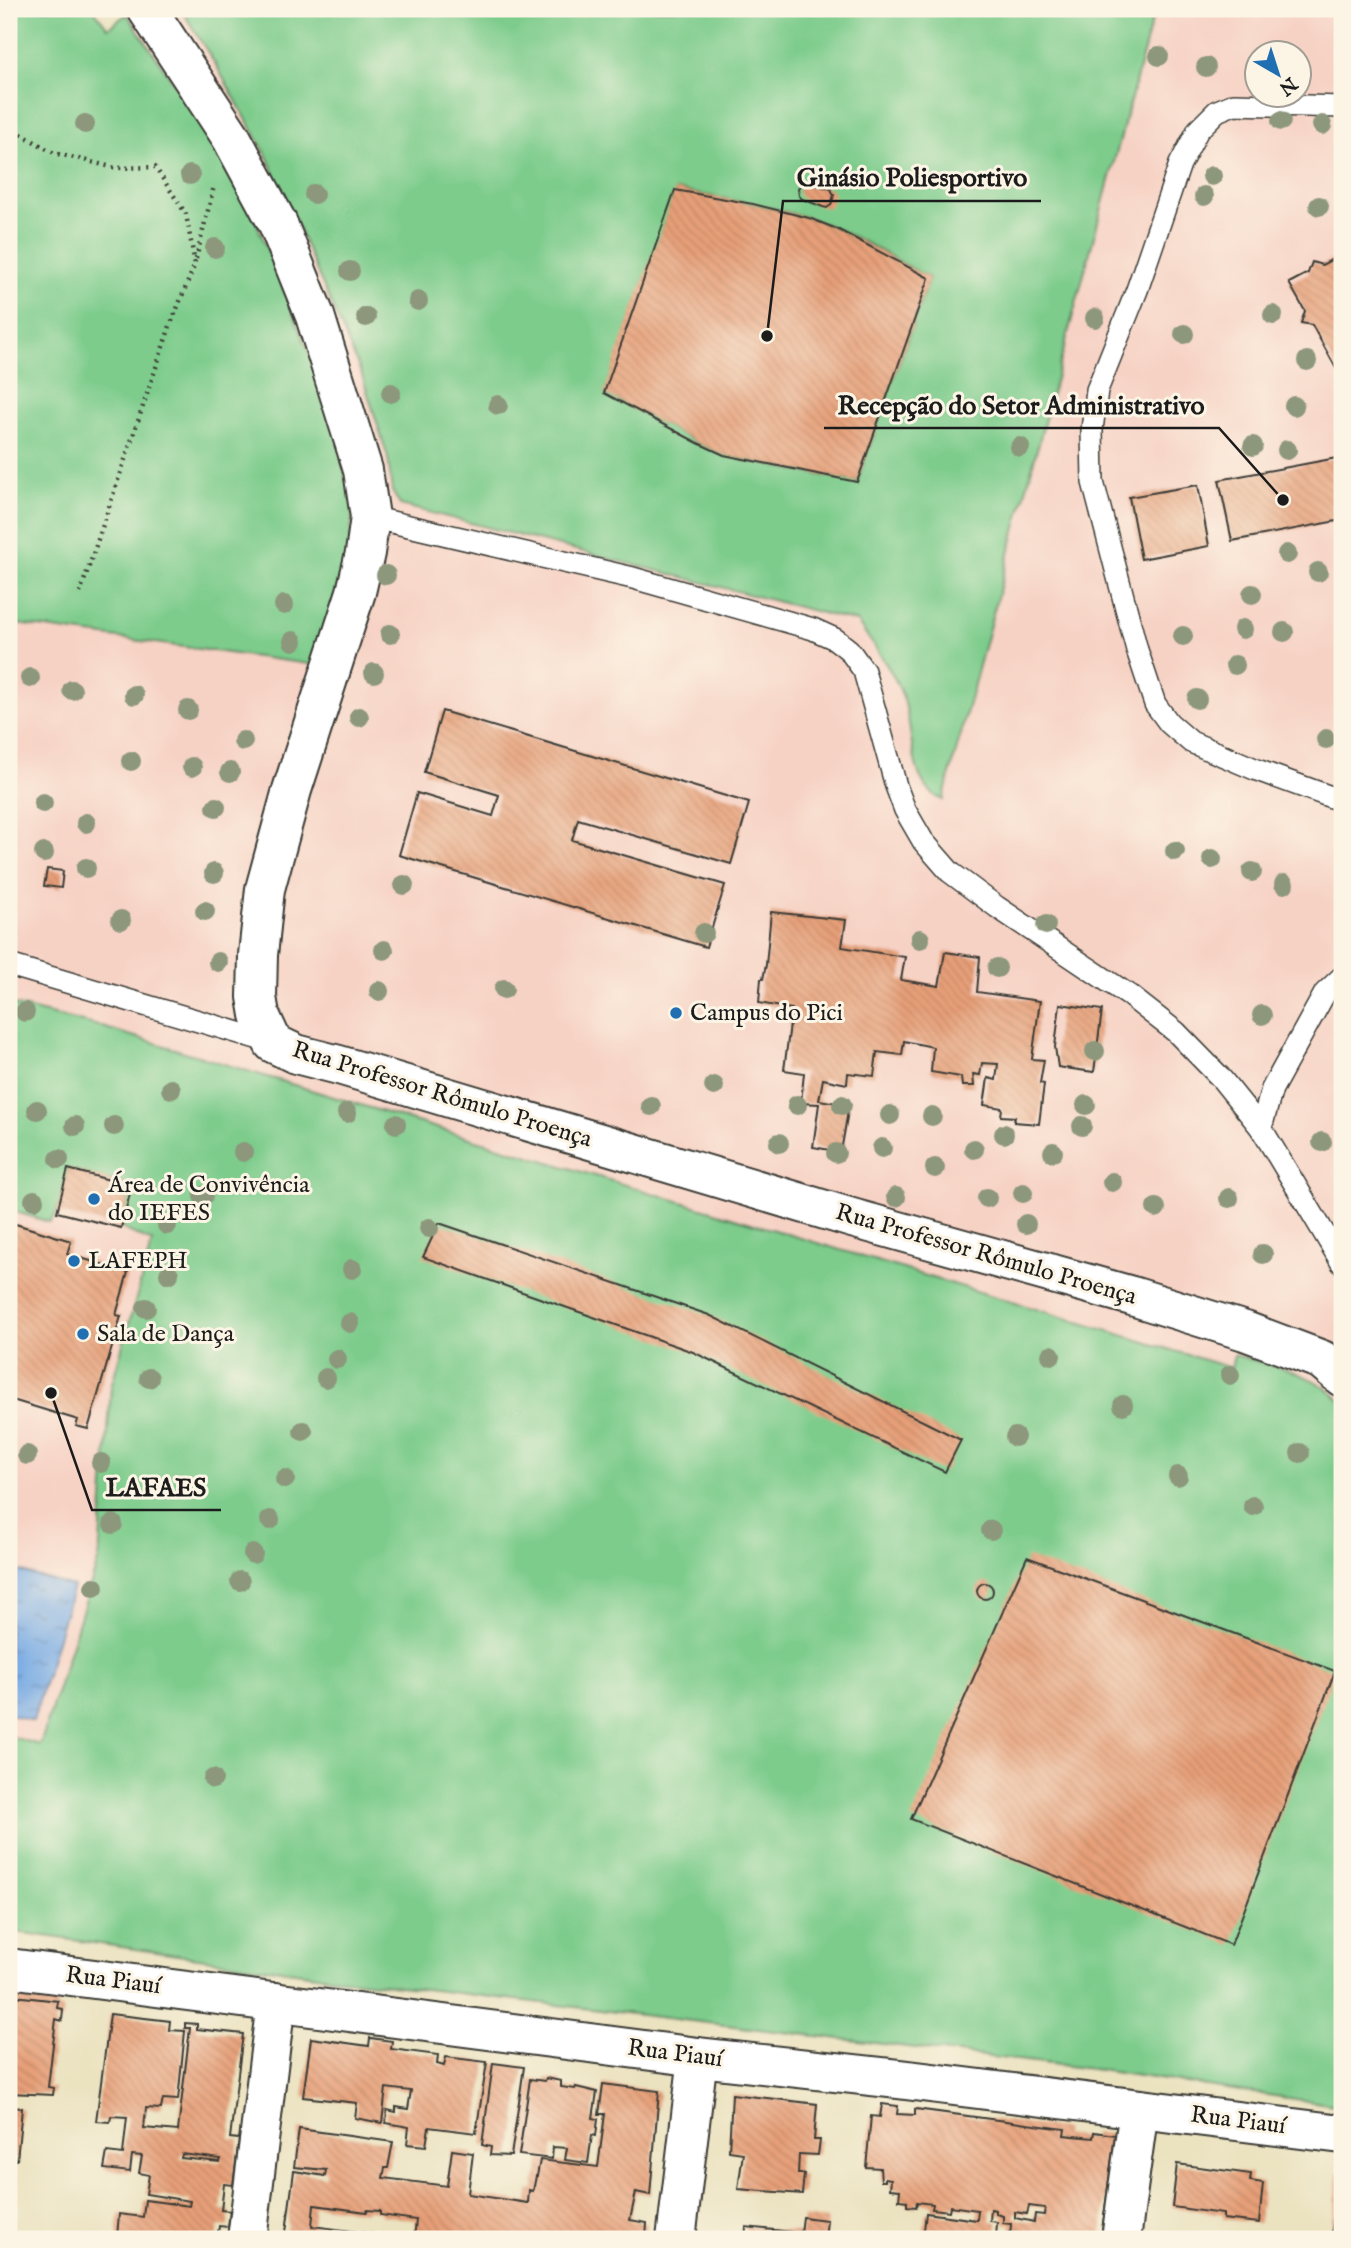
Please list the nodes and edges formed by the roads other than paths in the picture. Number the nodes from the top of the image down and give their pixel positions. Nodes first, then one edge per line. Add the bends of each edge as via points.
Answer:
1 (147, 9) edge
2 (1342, 107) edge
3 (370, 517) junction
4 (1342, 801) edge
5 (9, 965) edge
6 (1342, 977) edge
7 (273, 1043) junction
8 (1261, 1128) junction
9 (1342, 1264) edge
10 (1342, 1377) edge
11 (9, 1968) edge
12 (276, 2002) junction
13 (698, 2057) junction
14 (1139, 2109) junction
15 (1342, 2134) edge
16 (247, 2239) edge
17 (676, 2239) edge
18 (1121, 2239) edge

1 - 3 street, Rua Professor Rômulo Proença via 231,137 278,224 315,316 363,470
2 - 4 lane via 1234,104 1217,111 1198,130 1180,164 1097,390 1092,430 1093,482 1155,704 1191,742
3 - 7 street, Rua Professor Rômulo Proença via 356,592 265,889 257,997
3 - 8 lane via 633,578 835,639 863,671 905,810 923,841 950,872 1176,1031
5 - 7 lane
6 - 8 lane via 1325,993 1272,1089
7 - 10 street, Rua Professor Rômulo Proença via 296,1054 1232,1327 1322,1360
8 - 9 lane
11 - 12 street, Rua Piauí
12 - 13 street, Rua Piauí
12 - 16 street
13 - 14 street, Rua Piauí
13 - 17 street
14 - 15 street, Rua Piauí
14 - 18 street

